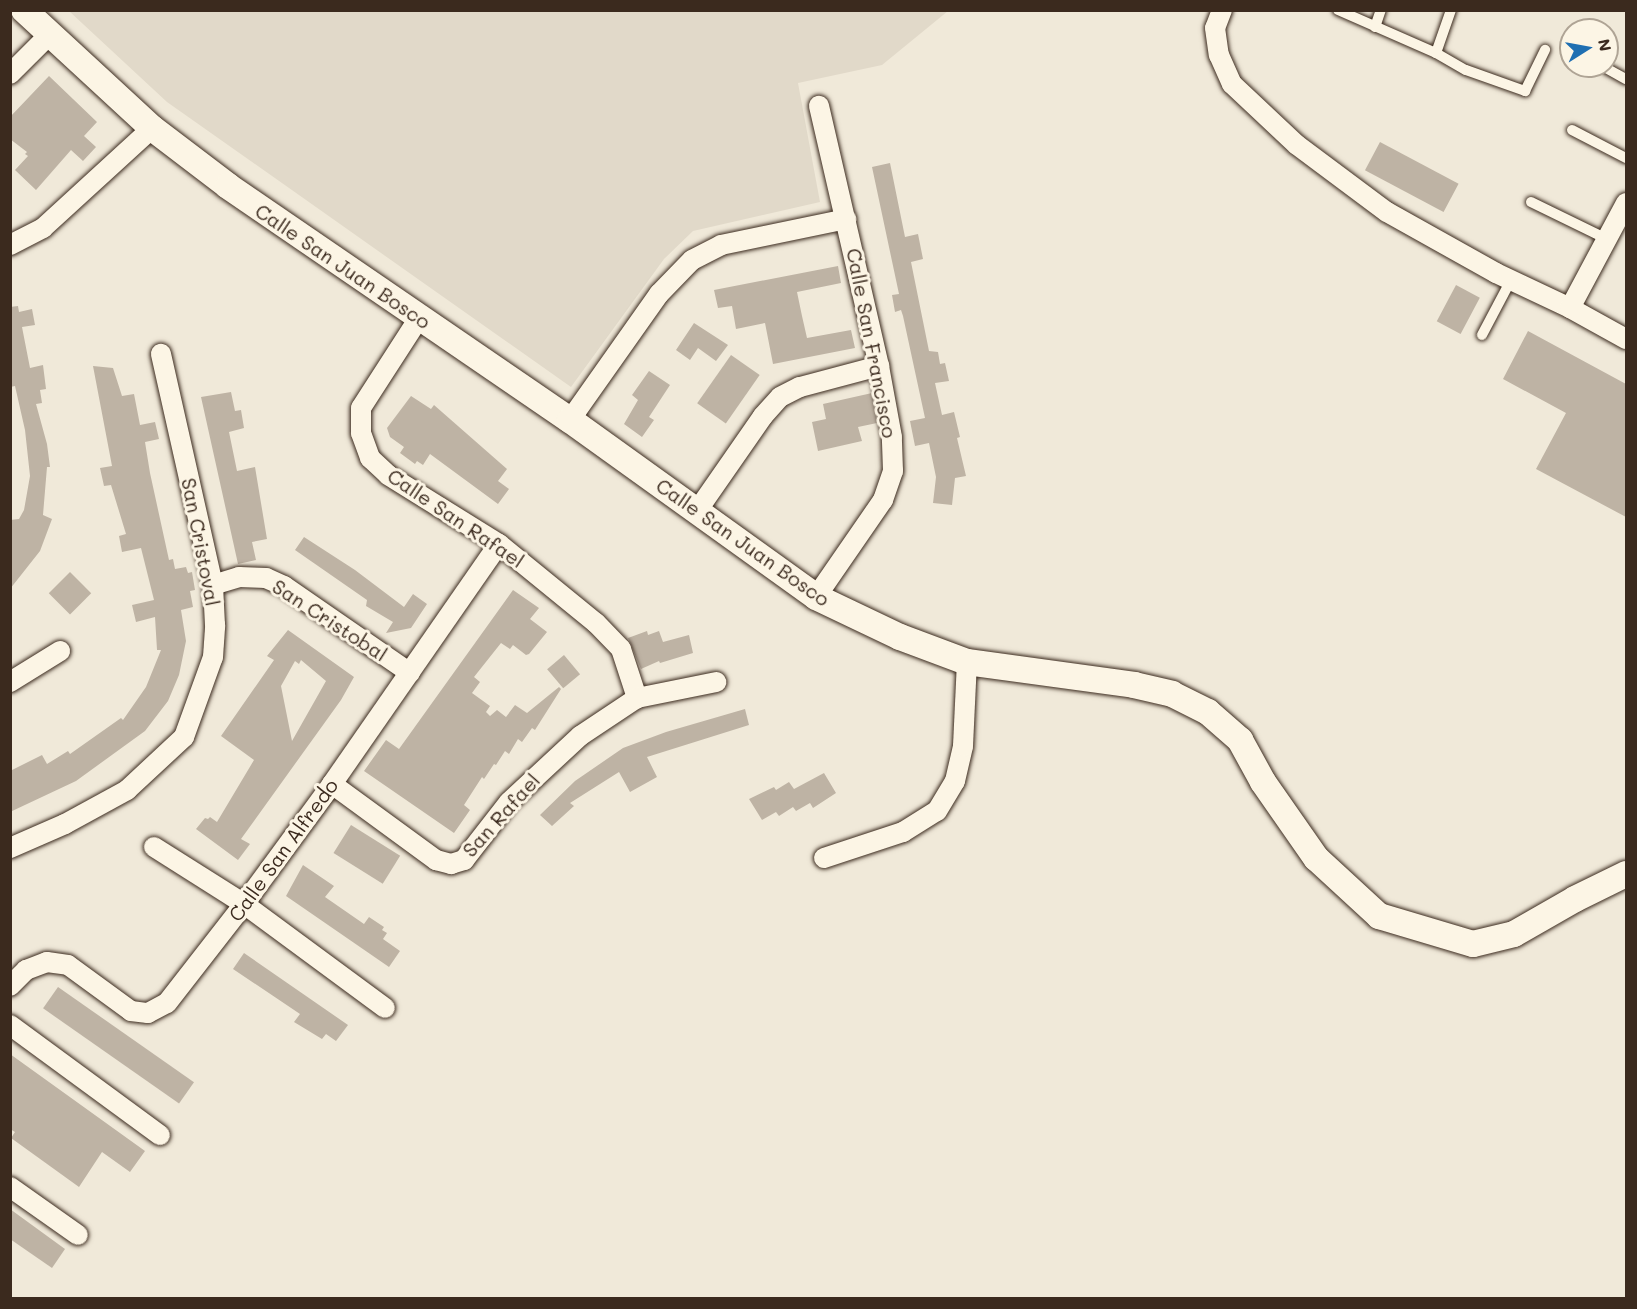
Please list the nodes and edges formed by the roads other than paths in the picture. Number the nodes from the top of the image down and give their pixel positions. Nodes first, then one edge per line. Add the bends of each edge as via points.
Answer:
1 (24, 10) edge
2 (1222, 10) edge
3 (1338, 10) edge
4 (1381, 10) edge
5 (1451, 10) edge
6 (1375, 27) junction
7 (48, 36) junction
8 (1545, 50) dead end
9 (1436, 53) junction
10 (10, 74) edge
11 (819, 106) dead end
12 (152, 128) junction
13 (1572, 130) dead end
14 (1626, 158) edge
15 (1531, 202) dead end
16 (1626, 203) edge
17 (846, 219) junction
18 (1607, 239) junction
19 (10, 245) edge
20 (1511, 280) junction
21 (1570, 308) junction
22 (419, 318) junction
23 (1482, 335) dead end
24 (1626, 339) edge
25 (161, 354) dead end
26 (879, 366) junction
27 (570, 420) junction
28 (697, 511) junction
29 (500, 544) junction
30 (213, 585) junction
31 (816, 597) junction
32 (60, 651) dead end
33 (967, 662) junction
34 (410, 673) junction
35 (10, 682) edge
36 (716, 682) dead end
37 (637, 698) junction
38 (332, 784) junction
39 (154, 847) dead end
40 (10, 848) edge
41 (824, 858) dead end
42 (1626, 874) edge
43 (244, 904) junction
44 (10, 986) edge
45 (385, 1008) dead end
46 (10, 1025) edge
47 (160, 1135) dead end
48 (10, 1187) edge
49 (78, 1235) dead end

1 - 7 street, Calle San Juan Bosco
2 - 20 street via 1215,28 1219,55 1232,84 1297,145 1387,212
3 - 6 lane
4 - 6 lane
5 - 9 lane
6 - 9 lane
7 - 10 street
7 - 12 street, Calle San Juan Bosco
8 - 9 lane via 1525,91 1466,70
11 - 17 street, Calle San Francisco
12 - 19 street via 43,228
12 - 22 street, Calle San Juan Bosco via 228,186
13 - 14 lane
15 - 18 lane
16 - 18 street
17 - 26 street, Calle San Francisco
17 - 27 street via 721,245 692,260 658,294
18 - 21 street
20 - 21 street
20 - 23 lane
21 - 24 street
22 - 27 street, Calle San Juan Bosco
22 - 29 street, Calle San Rafael via 361,408 362,433 370,458 388,475
25 - 30 street, San Cristoval
26 - 28 street via 800,387 780,397
26 - 31 street, Calle San Francisco via 892,437 893,471 884,500
27 - 28 street, Calle San Juan Bosco
28 - 31 street, Calle San Juan Bosco
29 - 34 street, Calle San Alfredo
29 - 37 street, Calle San Rafael via 596,622 621,650
30 - 34 street, San Cristobal via 239,577 266,578 284,586
30 - 40 street, San Cristoval via 213,657 184,737 127,790
31 - 33 street, Calle San Juan Bosco via 900,637
32 - 35 street
33 - 41 street via 963,746 955,781 937,811 903,832
33 - 42 street, Calle San Juan Bosco via 1134,685 1172,694 1208,712 1240,740 1263,782 1316,858 1379,916 1416,929 1473,944 1514,934
34 - 38 street, Calle San Alfredo
36 - 37 street
37 - 38 street, San Rafael via 579,736 543,768 509,802 464,860 451,864 436,860
38 - 43 street, Calle San Alfredo
39 - 43 street
43 - 44 street, Calle San Alfredo via 167,1003 148,1013 131,1011 68,965 47,962 26,970
43 - 45 street
46 - 47 street
48 - 49 street

